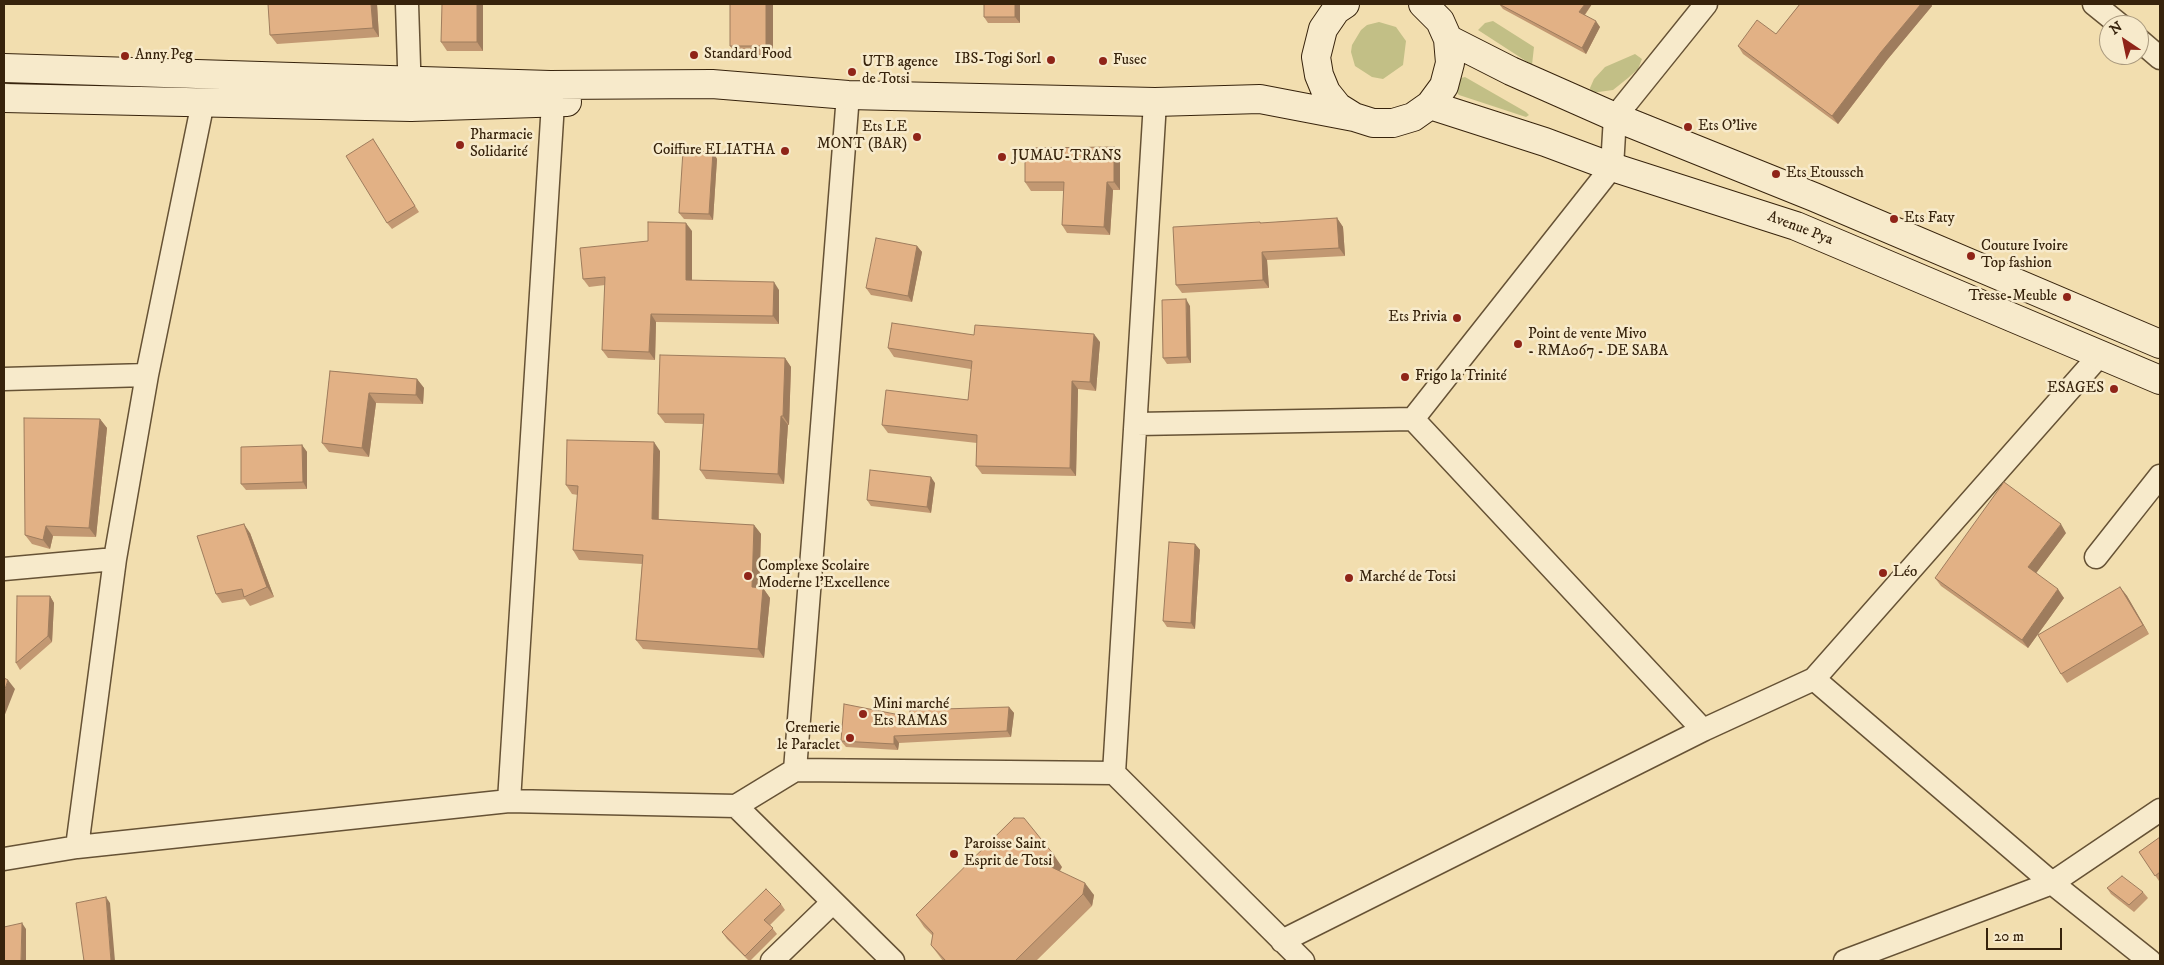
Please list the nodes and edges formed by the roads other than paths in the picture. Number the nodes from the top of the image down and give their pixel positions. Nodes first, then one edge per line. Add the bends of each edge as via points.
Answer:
1 (407, 4) edge
2 (1345, 4) edge
3 (1422, 4) edge
4 (1706, 4) edge
5 (2094, 4) edge
6 (2108, 15) edge
7 (1448, 39) junction
8 (2149, 49) edge
9 (2160, 58) edge
10 (4, 68) edge
11 (1319, 75) junction
12 (788, 90) junction
13 (409, 94) junction
14 (848, 95) junction
15 (4, 98) edge
16 (1260, 99) junction
17 (203, 102) junction
18 (1155, 102) junction
19 (553, 103) junction
20 (1430, 105) junction
21 (1354, 117) junction
22 (1615, 117) junction
23 (1612, 167) junction
24 (2160, 344) edge
25 (2098, 356) junction
26 (146, 375) junction
27 (4, 379) edge
28 (2160, 380) edge
29 (1413, 419) junction
30 (1137, 424) junction
31 (2160, 476) edge
32 (2096, 557) dead end
33 (115, 559) junction
34 (4, 569) edge
35 (1814, 679) junction
36 (1703, 730) junction
37 (795, 770) junction
38 (1114, 774) junction
39 (509, 801) junction
40 (736, 806) junction
41 (2160, 810) edge
42 (77, 847) junction
43 (4, 859) edge
44 (2052, 883) junction
45 (833, 902) junction
46 (1282, 941) junction
47 (772, 961) edge
48 (893, 961) edge
49 (1303, 961) edge
50 (1845, 961) edge
51 (2150, 961) edge

1 - 13 street
2 - 11 main road via 1336,10 1323,29 1316,57
3 - 7 main road via 1440,21
4 - 22 street
5 - 6 street
7 - 20 main road via 1450,63 1444,86
7 - 22 main road
8 - 9 street
10 - 13 main road
11 - 16 main road
11 - 21 main road via 1326,92 1338,107
12 - 13 main road via 712,84 550,85
12 - 14 main road
12 - 19 main road via 709,100
13 - 17 main road
13 - 19 main road
14 - 18 main road
14 - 37 street
15 - 17 main road
16 - 18 main road
16 - 21 main road
17 - 26 street
18 - 30 street
19 - 39 street
20 - 21 main road via 1413,117 1393,123 1373,123
20 - 23 main road, Avenue Pya
22 - 23 street
22 - 24 main road via 1814,197
23 - 25 main road, Avenue Pya via 1796,226
23 - 29 street
25 - 28 main road, Avenue Pya
25 - 35 street
26 - 27 street
26 - 33 street
29 - 30 street
29 - 36 street
30 - 38 street
31 - 32 street
33 - 34 street
33 - 42 street
35 - 36 street
35 - 44 street
36 - 46 street
37 - 38 street
37 - 40 street
38 - 46 street
39 - 40 street
39 - 42 street
40 - 45 street
41 - 44 street
42 - 43 street
44 - 50 street
44 - 51 street
45 - 47 street
45 - 48 street
46 - 49 street

